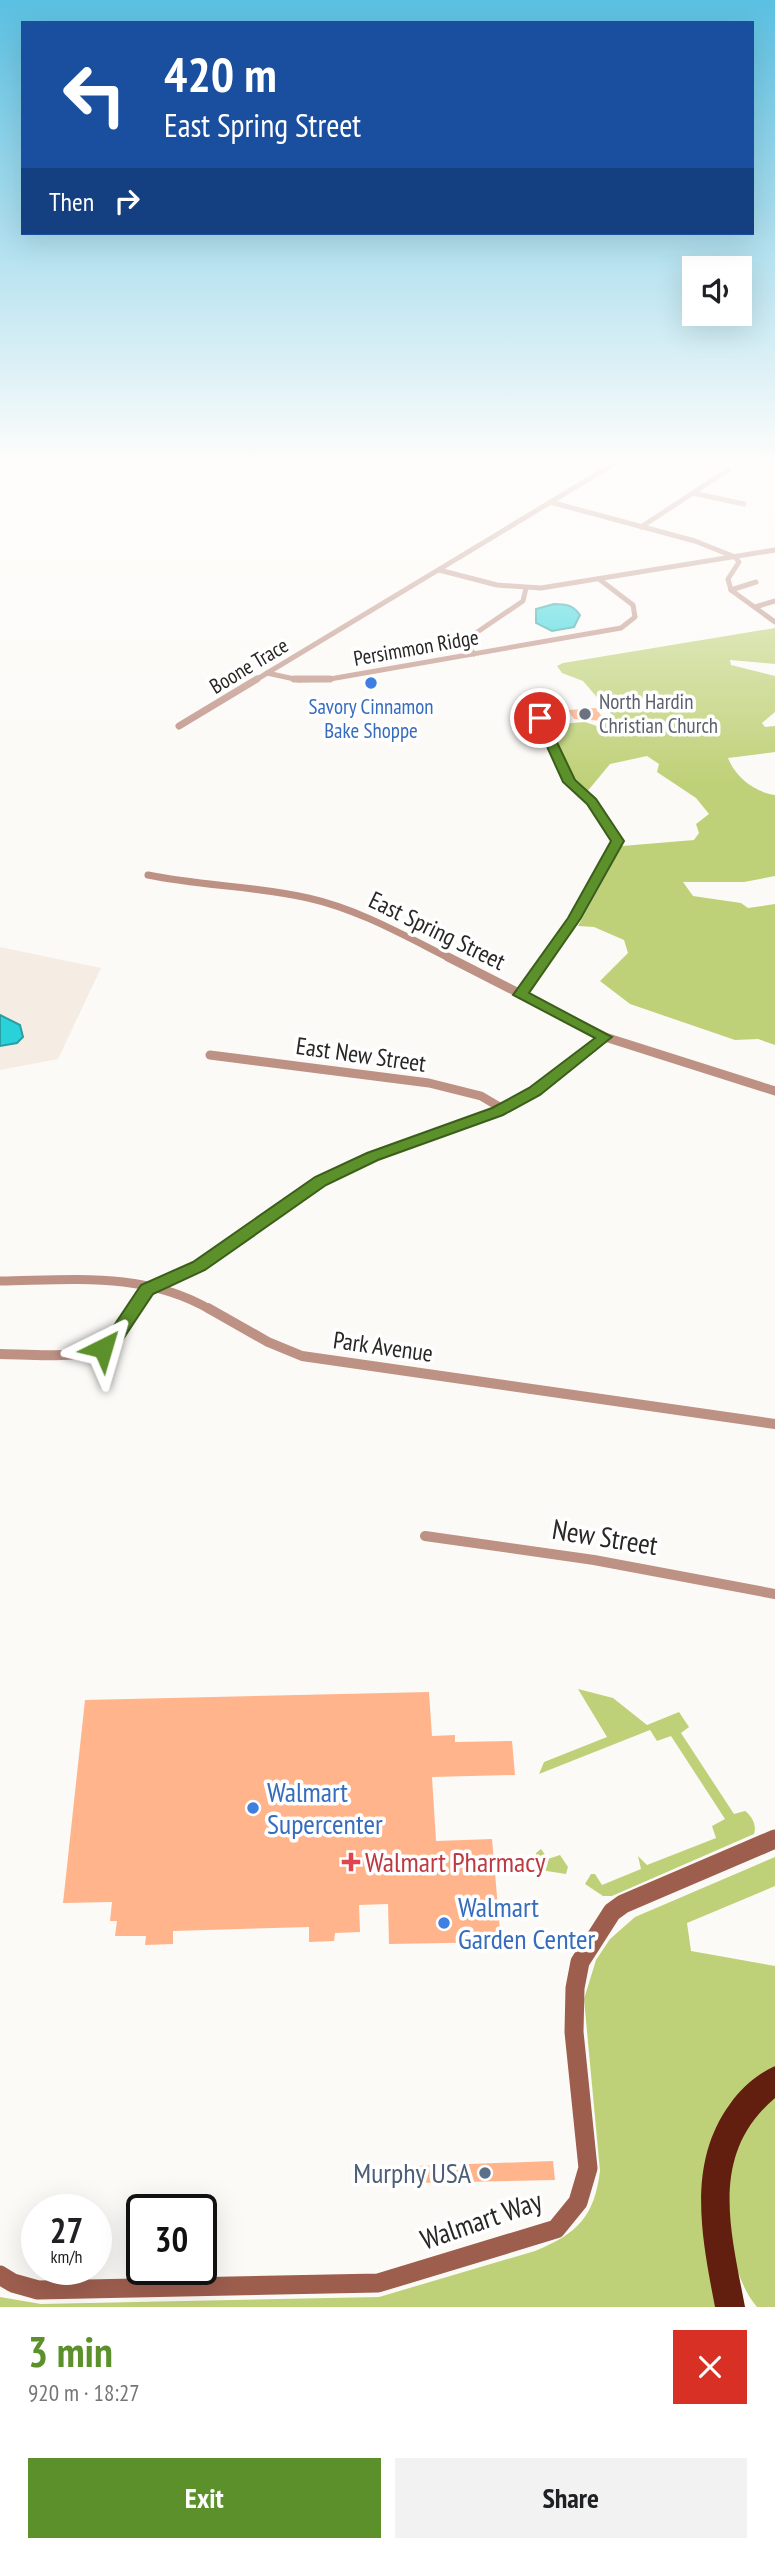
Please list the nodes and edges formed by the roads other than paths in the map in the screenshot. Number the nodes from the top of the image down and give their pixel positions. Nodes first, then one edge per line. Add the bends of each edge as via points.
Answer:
1 (444, 567) edge
2 (675, 567) edge
3 (736, 567) edge
4 (439, 570) junction
5 (599, 579) junction
6 (756, 582) dead end
7 (526, 588) junction
8 (731, 590) junction
9 (775, 601) edge
10 (755, 607) junction
11 (775, 622) edge
12 (474, 654) junction
13 (267, 673) junction
14 (540, 718) dead end
15 (179, 726) dead end
16 (148, 876) dead end
17 (521, 995) junction
18 (605, 1037) junction
19 (210, 1055) dead end
20 (775, 1091) edge
21 (503, 1109) junction
22 (0, 1281) edge
23 (152, 1286) junction
24 (0, 1354) edge
25 (775, 1424) edge
26 (425, 1536) dead end
27 (775, 1594) edge
28 (775, 1839) edge
29 (775, 2080) edge
30 (0, 2275) edge
31 (730, 2307) edge

1 - 4 street, Boone Trace
2 - 5 street
3 - 8 street via 728,579
4 - 7 street
4 - 13 street, Boone Trace
5 - 7 street
5 - 12 street, Persimmon Ridge via 633,605 635,617 629,623 600,633
6 - 8 street
7 - 12 street via 519,604 470,637 468,646
8 - 10 street
9 - 10 street
10 - 11 street
12 - 13 street, Persimmon Ridge via 314,680
13 - 15 street, Boone Trace
14 - 17 street via 569,782 592,801 618,841 575,918
16 - 17 street, East Spring Street via 332,904 386,926
17 - 18 street, East Spring Street
18 - 20 street, East Spring Street
18 - 21 street via 535,1091
19 - 21 street, East New Street via 429,1083 471,1092
21 - 23 street via 346,1167 199,1266
22 - 23 street, Park Avenue
23 - 24 street via 103,1348 78,1354
23 - 25 street, Park Avenue via 174,1291 256,1338 302,1356
26 - 27 street, New Street via 594,1560
28 - 30 street, Walmart Way via 623,1904 590,1943 580,1962 574,2032 588,2168 578,2202 556,2229 378,2283 38,2290
29 - 31 highway via 750,2099 720,2151 714,2213

